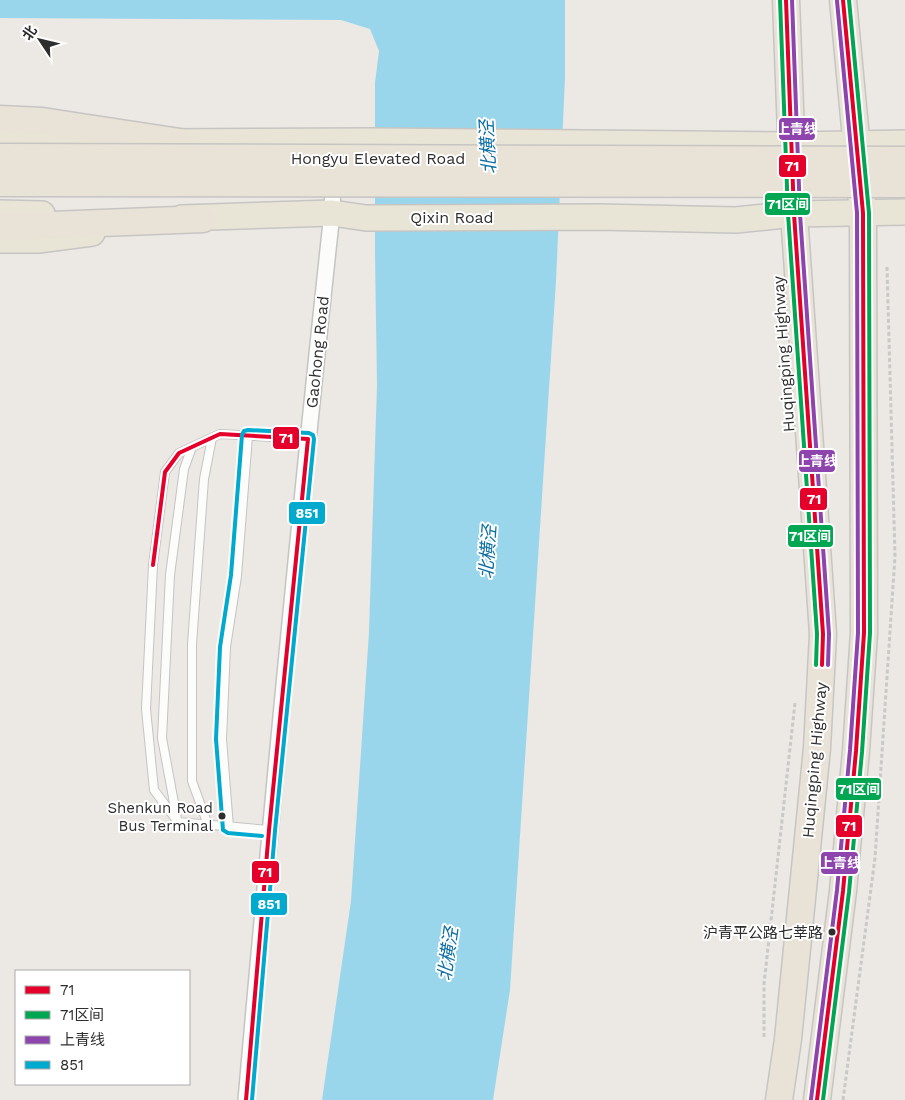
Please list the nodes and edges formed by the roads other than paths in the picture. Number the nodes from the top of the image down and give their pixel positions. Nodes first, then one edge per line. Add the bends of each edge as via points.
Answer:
1 (786, 0) edge
2 (843, 0) edge
3 (0, 120) edge
4 (0, 141) edge
5 (334, 141) junction
6 (180, 142) junction
7 (857, 143) junction
8 (905, 143) edge
9 (779, 145) junction
10 (0, 157) edge
11 (905, 160) edge
12 (0, 183) edge
13 (905, 184) edge
14 (905, 212) edge
15 (0, 213) edge
16 (332, 213) junction
17 (863, 213) junction
18 (794, 214) junction
19 (203, 218) junction
20 (11, 227) edge
21 (0, 240) edge
22 (248, 436) junction
23 (212, 438) junction
24 (308, 439) junction
25 (192, 447) junction
26 (178, 822) junction
27 (208, 825) junction
28 (229, 827) junction
29 (270, 830) junction
30 (246, 1100) edge
31 (779, 1100) edge
32 (817, 1100) edge

1 - 9 highway, Huqingping Highway
2 - 7 highway
3 - 6 highway via 42,121
4 - 6 main road
5 - 6 main road
5 - 9 main road
5 - 16 street, Gaohong Road
7 - 8 main road
7 - 9 main road
7 - 17 highway
9 - 18 highway, Huqingping Highway
10 - 11 highway, Hongyu Elevated Road, bridge
12 - 13 highway, Hongyu Elevated Road, bridge
14 - 17 main road, Qixin Road
15 - 19 main road, Qixin Road
16 - 18 main road, Qixin Road via 366,218 736,220
16 - 19 main road, Qixin Road
16 - 24 street, Gaohong Road
17 - 18 main road, Qixin Road
17 - 32 highway via 864,633 843,891
18 - 31 highway, Huqingping Highway via 824,634 817,748 788,1040
19 - 20 highway
19 - 21 main road via 38,240
22 - 23 lane via 220,434
22 - 24 lane
22 - 28 lane via 237,576 226,647 222,739
23 - 25 lane
23 - 27 lane via 204,479 192,644 192,781
24 - 29 street, Gaohong Road
25 - 26 lane via 184,469 170,575 162,738
25 - 26 lane via 179,453 166,472 153,565 146,709 154,790
26 - 27 lane
27 - 28 lane
28 - 29 lane
29 - 30 street, Gaohong Road

